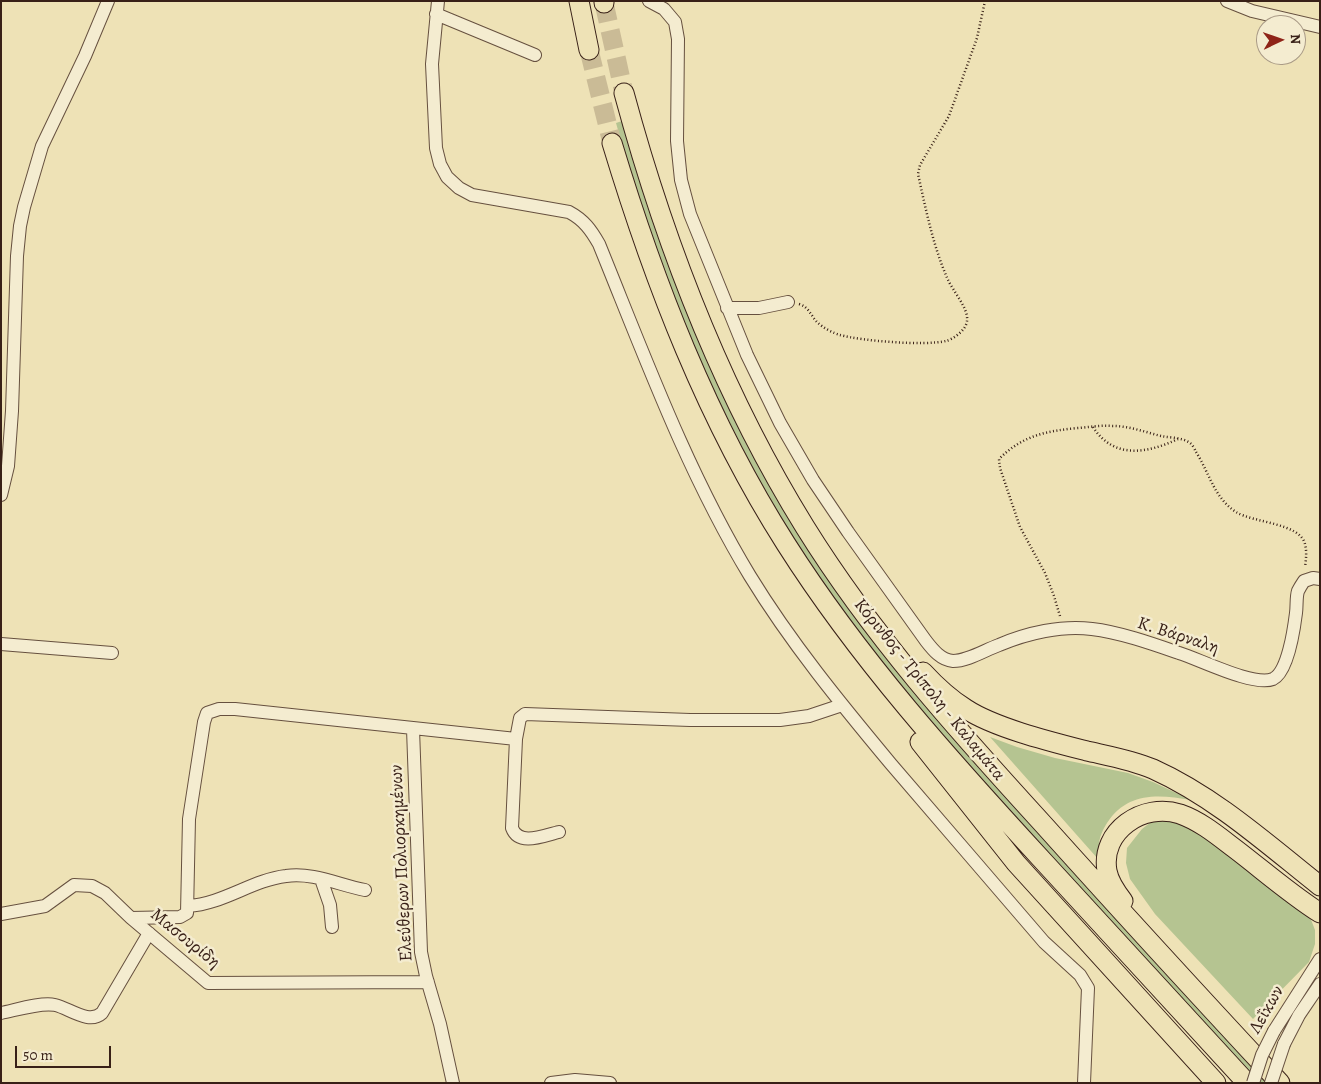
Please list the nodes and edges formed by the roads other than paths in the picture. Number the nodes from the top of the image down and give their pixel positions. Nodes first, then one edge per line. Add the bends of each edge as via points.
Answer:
1 (108, 1) edge
2 (579, 1) edge
3 (649, 1) edge
4 (1227, 1) edge
5 (437, 8) edge
6 (1320, 26) edge
7 (589, 50) tunnel mouth
8 (535, 55) dead end
9 (624, 93) tunnel mouth
10 (612, 143) tunnel mouth
11 (788, 302) road end
12 (727, 308) junction
13 (5, 465) edge
14 (1, 495) edge
15 (832, 568) junction
16 (1320, 579) edge
17 (813, 584) junction
18 (1, 644) edge
19 (112, 653) dead end
20 (842, 705) junction
21 (413, 729) junction
22 (516, 739) junction
23 (560, 832) dead end
24 (320, 879) junction
25 (1320, 886) edge
26 (365, 890) dead end
27 (188, 906) junction
28 (1, 914) edge
29 (1319, 915) edge
30 (131, 918) junction
31 (332, 928) dead end
32 (149, 933) junction
33 (1320, 959) edge
34 (1174, 970) junction
35 (428, 982) junction
36 (1320, 984) edge
37 (1, 1013) edge
38 (454, 1083) edge
39 (551, 1083) edge
40 (610, 1083) edge
41 (1084, 1083) edge
42 (1216, 1083) edge
43 (1247, 1083) edge
44 (1253, 1083) edge
45 (1270, 1083) edge
46 (1280, 1083) edge

1 - 13 street via 42,146 22,216 17,256 12,412
2 - 7 highway
3 - 12 street via 675,22 678,39 677,141 681,180 690,214
4 - 6 street via 1252,11
5 - 8 street
5 - 20 street via 432,64 434,128 440,164 447,177 472,196 569,212 582,219 592,231 707,500 756,586
9 - 15 highway, Κόρινθος - Τρίπολη - Καλαμάτα via 659,211 706,335 762,452
10 - 17 highway, Κόρινθος - Τρίπολη - Καλαμάτα via 652,267 700,382 745,472
11 - 12 street via 759,308
12 - 16 street, Κ. Βάρναλη via 769,402 813,480 941,657 954,661 1021,638 1066,629 1092,629 1180,653 1235,674 1257,680 1272,679 1283,670 1287,659 1298,592 1304,581
13 - 14 street
15 - 25 highway via 931,681 966,709 1007,727 1151,768 1222,808
15 - 34 highway, Κόρινθος - Τρίπολη - Καλαμάτα via 945,715
17 - 42 highway via 832,620 896,710 1016,864
17 - 43 highway, Κόρινθος - Τρίπολη - Καλαμάτα via 927,732
18 - 19 street
20 - 22 street via 809,716 780,720 525,714 520,718
20 - 41 street via 1044,942 1086,984
21 - 22 street
21 - 27 street via 235,709 207,713 190,804
21 - 35 street, Ελεύθερων Πολιορκημένων via 420,932
22 - 23 street via 514,831 525,839
24 - 26 street
24 - 27 street via 306,875 281,876 212,902
24 - 31 street via 330,905
27 - 30 street via 182,917
28 - 30 street, Μασουρίδη via 45,906 68,888 82,884 102,891
29 - 34 highway via 1193,820 1164,811 1138,816 1116,831 1107,851 1107,872 1115,891
30 - 32 street, Μασουρίδη
32 - 35 street, Μασουρίδη via 212,984
32 - 37 street via 98,1016 87,1017 52,1004
33 - 44 street, Λεΐκων, bridge via 1274,1031 1262,1054
34 - 46 highway, Κόρινθος - Τρίπολη - Καλαμάτα
35 - 38 street, Ελεύθερων Πολιορκημένων
36 - 45 street, Λεΐκων, bridge via 1284,1044
39 - 40 street via 575,1080

